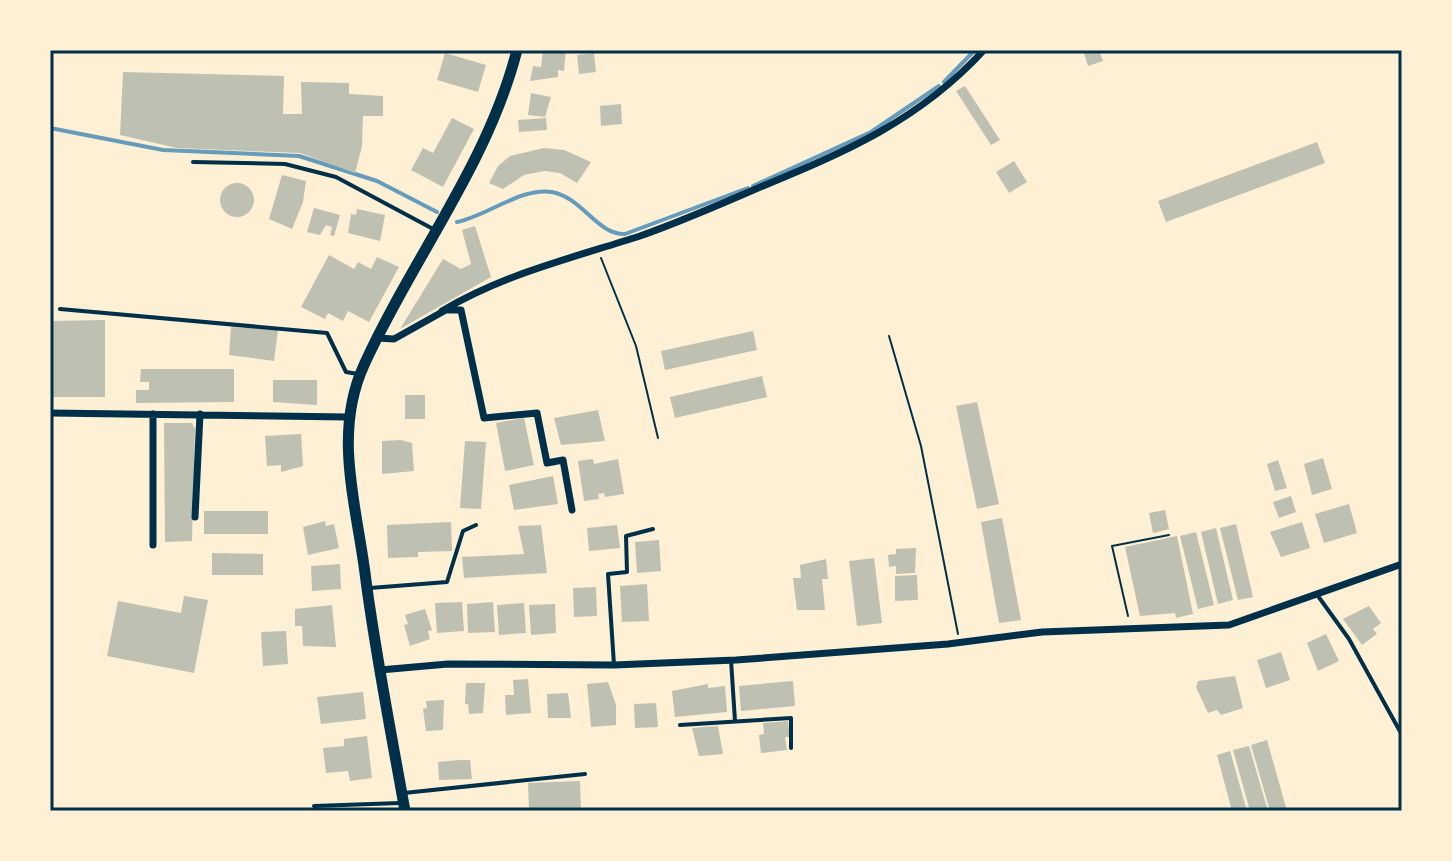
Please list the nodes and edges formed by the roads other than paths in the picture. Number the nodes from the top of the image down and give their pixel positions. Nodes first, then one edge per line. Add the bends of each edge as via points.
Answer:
1 (517, 50) edge
2 (984, 50) edge
3 (193, 162) dead end
4 (437, 231) junction
5 (60, 309) dead end
6 (443, 311) junction
7 (378, 338) junction
8 (360, 374) junction
9 (50, 413) edge
10 (153, 414) junction
11 (200, 414) junction
12 (348, 417) junction
13 (572, 510) dead end
14 (195, 517) dead end
15 (476, 525) dead end
16 (653, 529) dead end
17 (153, 545) dead end
18 (1402, 564) edge
19 (366, 588) junction
20 (1318, 596) junction
21 (731, 660) junction
22 (614, 665) junction
23 (380, 670) junction
24 (735, 721) junction
25 (680, 725) dead end
26 (1402, 735) edge
27 (791, 748) dead end
28 (585, 774) dead end
29 (404, 802) edge
30 (314, 806) dead end

1 - 4 main road via 492,121
2 - 6 street via 958,78 878,136 663,228 490,284
3 - 4 lane via 285,164 336,177
4 - 7 main road
5 - 8 lane via 327,333 346,372
6 - 7 street via 394,339
6 - 13 street via 461,310 484,418 537,413 547,463 563,460
7 - 8 main road
8 - 12 main road
9 - 10 street
10 - 11 street
10 - 17 street
11 - 12 street
11 - 14 street
12 - 19 main road via 348,458
15 - 19 lane via 463,531 447,582
16 - 22 lane via 626,536 627,572 608,574
18 - 20 street
19 - 23 main road
20 - 21 street via 1229,625 1042,632
20 - 26 lane via 1349,639
21 - 22 street
21 - 24 lane
22 - 23 street via 448,664
23 - 29 main road
24 - 25 lane
24 - 27 lane via 791,718
28 - 29 lane
29 - 30 lane

